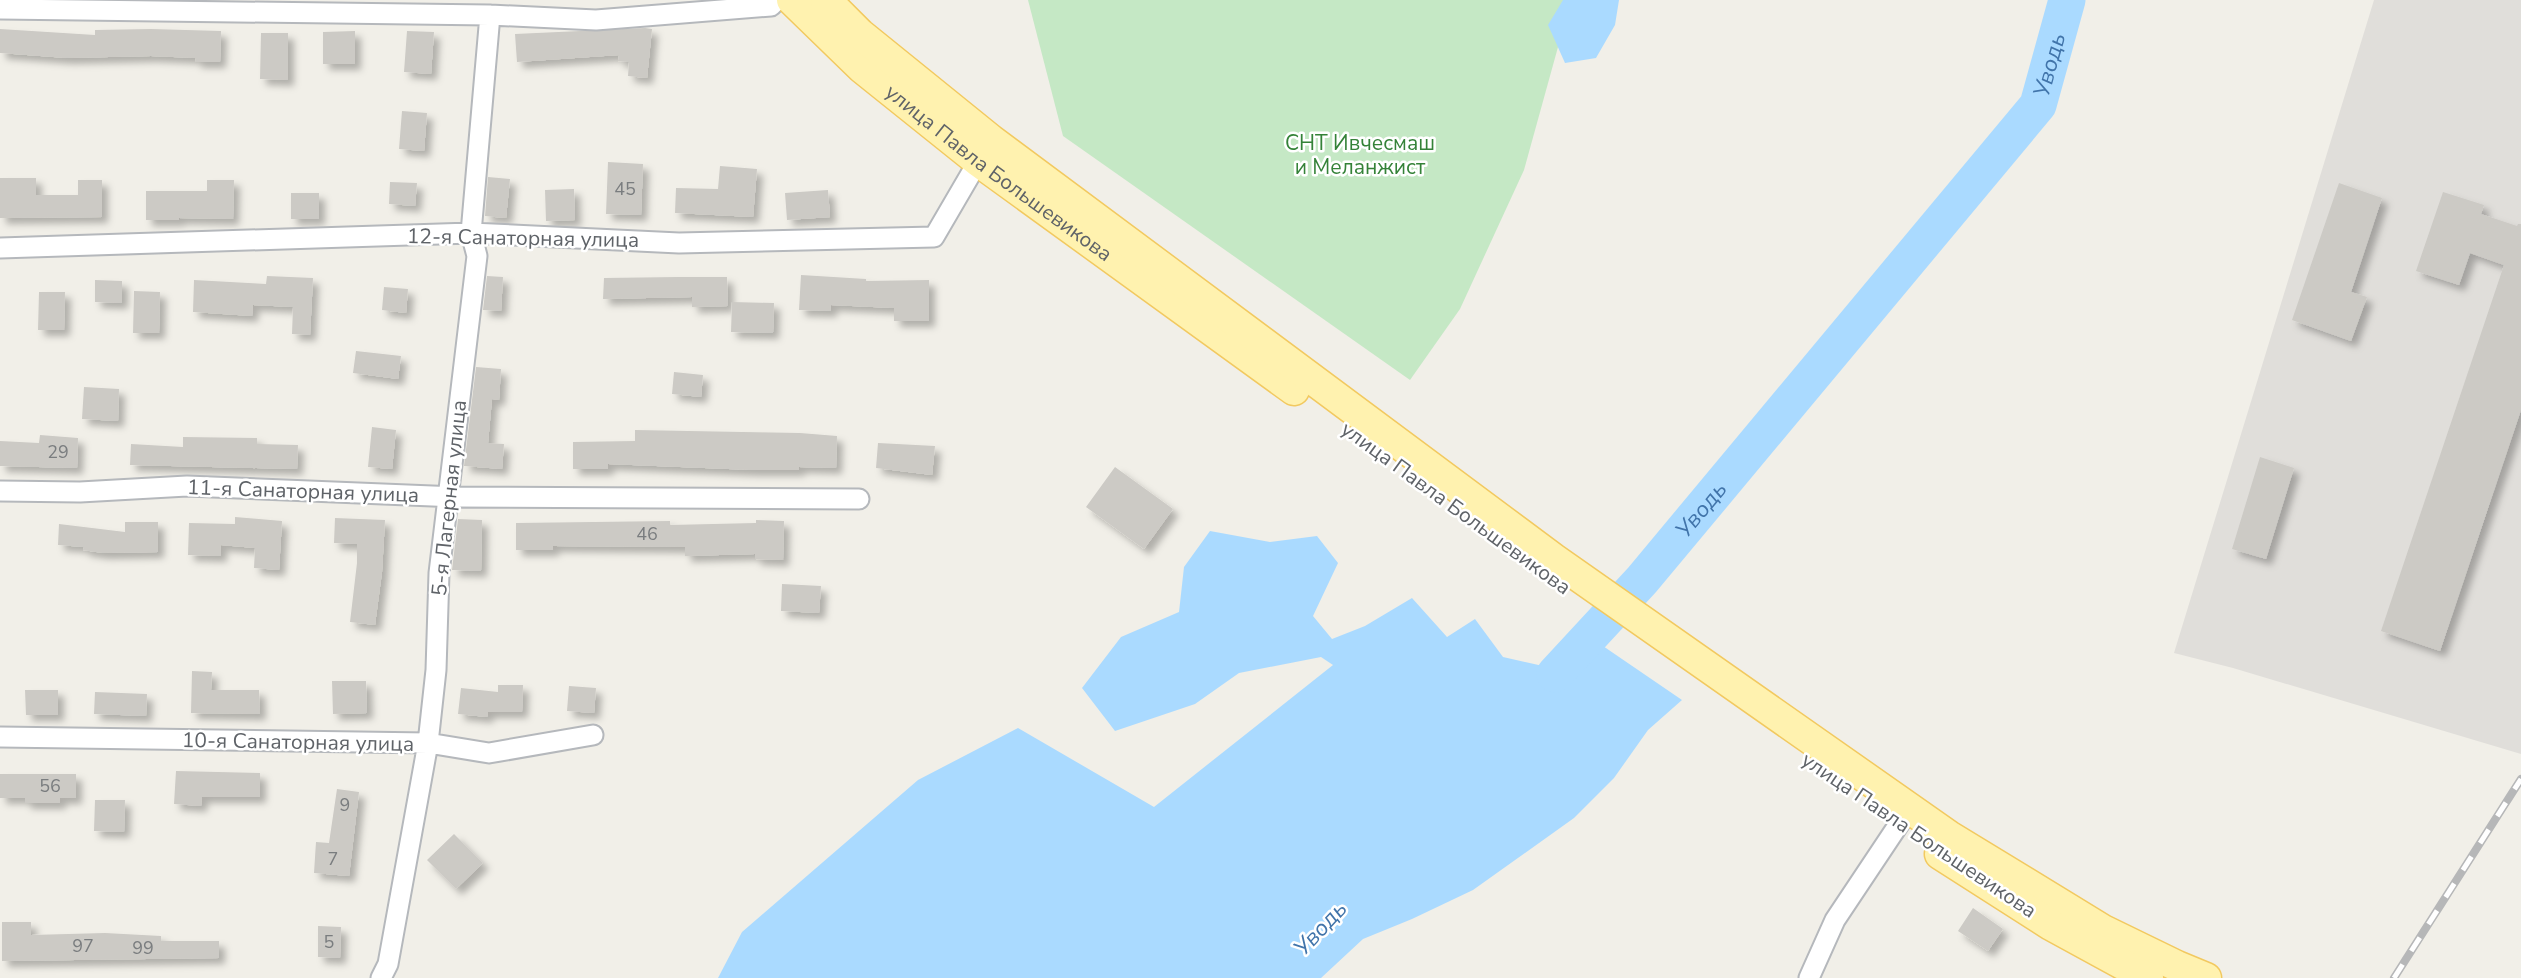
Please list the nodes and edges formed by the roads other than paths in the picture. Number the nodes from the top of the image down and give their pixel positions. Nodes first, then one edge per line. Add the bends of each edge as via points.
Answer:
1 (777, 0) edge
2 (792, 0) edge
3 (826, 0) edge
4 (0, 9) edge
5 (490, 15) junction
6 (984, 151) junction
7 (471, 233) junction
8 (0, 248) edge
9 (0, 491) edge
10 (447, 497) junction
11 (859, 499) dead end
12 (593, 735) dead end
13 (0, 737) edge
14 (428, 743) junction
15 (1904, 817) junction
16 (381, 978) edge
17 (1809, 978) edge
18 (2148, 978) edge
19 (2206, 978) edge

1 - 5 street via 771,6 596,20
2 - 6 main road, улица Павла Большевикова via 862,68
3 - 6 main road, улица Павла Большевикова
4 - 5 street
5 - 7 street, 5-я Лагерная улица
6 - 7 street, 12-я Санаторная улица via 934,237 679,243
6 - 15 main road, улица Павла Большевикова via 1551,566
7 - 8 street, 12-я Санаторная улица
7 - 10 street, 5-я Лагерная улица via 477,257
9 - 10 street, 11-я Санаторная улица via 187,486
10 - 11 street, 11-я Санаторная улица
10 - 14 street, 5-я Лагерная улица
12 - 14 street, 10-я Санаторная улица via 489,753
13 - 14 street, 10-я Санаторная улица
14 - 16 street, 5-я Лагерная улица via 390,953
15 - 17 street via 1835,920
15 - 18 main road, улица Павла Большевикова via 2051,925
15 - 19 main road, улица Павла Большевикова via 1949,836 2104,930

